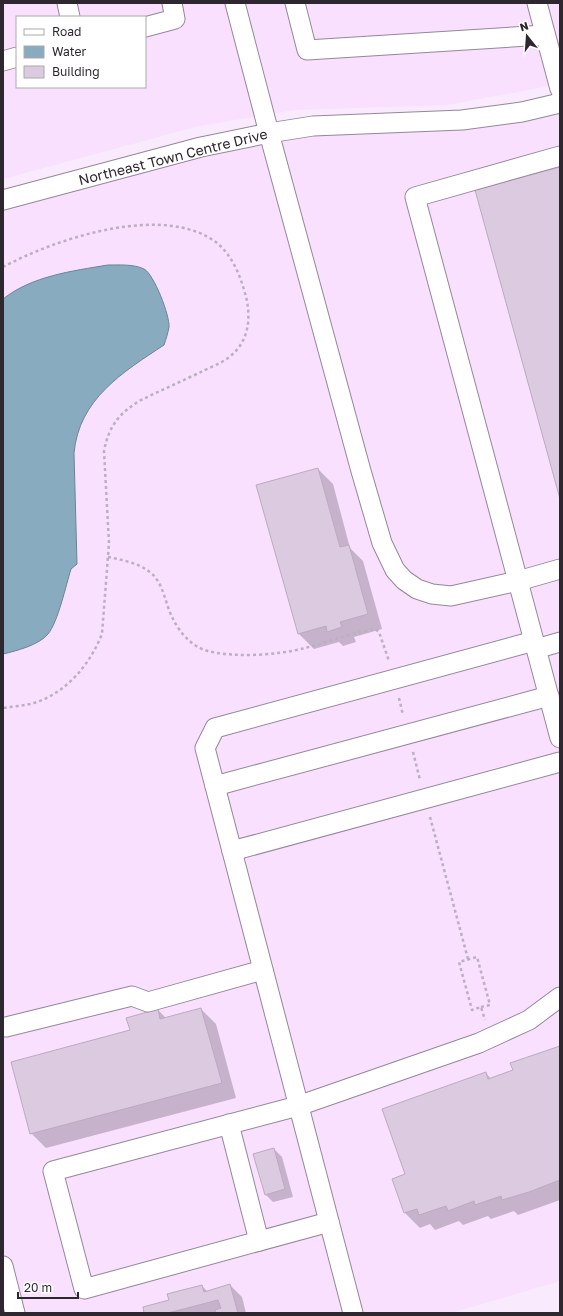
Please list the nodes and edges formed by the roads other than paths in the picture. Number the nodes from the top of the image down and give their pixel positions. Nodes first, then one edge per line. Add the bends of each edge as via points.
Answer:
1 (67, 3) edge
2 (172, 3) edge
3 (235, 3) edge
4 (296, 3) edge
5 (537, 3) edge
6 (70, 16) edge
7 (146, 26) edge
8 (545, 35) junction
9 (16, 58) edge
10 (3, 61) edge
11 (560, 89) edge
12 (560, 104) edge
13 (269, 133) junction
14 (560, 156) edge
15 (3, 200) edge
16 (560, 569) edge
17 (518, 581) junction
18 (560, 642) edge
19 (535, 645) junction
20 (549, 696) junction
21 (560, 738) edge
22 (560, 762) edge
23 (215, 786) junction
24 (232, 851) junction
25 (263, 970) junction
26 (560, 997) edge
27 (6, 1027) dead end
28 (298, 1106) junction
29 (229, 1124) junction
30 (329, 1222) junction
31 (259, 1241) junction
32 (3, 1266) edge
33 (15, 1313) edge
34 (352, 1313) edge

1 - 6 street
2 - 7 street via 175,19
3 - 13 street
4 - 8 street via 307,50
5 - 8 street
8 - 11 street
9 - 10 street
12 - 13 street, Northeast Town Centre Drive via 462,120 313,126
13 - 15 street, Northeast Town Centre Drive via 201,147
13 - 17 street via 382,543 395,570 417,589 451,596
14 - 17 street via 415,197
16 - 17 street
17 - 19 street
18 - 19 street
19 - 20 street
19 - 23 street via 215,728 206,748
20 - 21 street
20 - 23 street
22 - 24 street
23 - 24 street
24 - 25 street
25 - 27 street via 148,1002 132,996
25 - 28 street
26 - 28 street via 529,1020 479,1043
28 - 29 street
28 - 30 street
29 - 31 street
29 - 31 street via 54,1172 55,1178 84,1289
30 - 31 street
30 - 34 street
32 - 33 street

